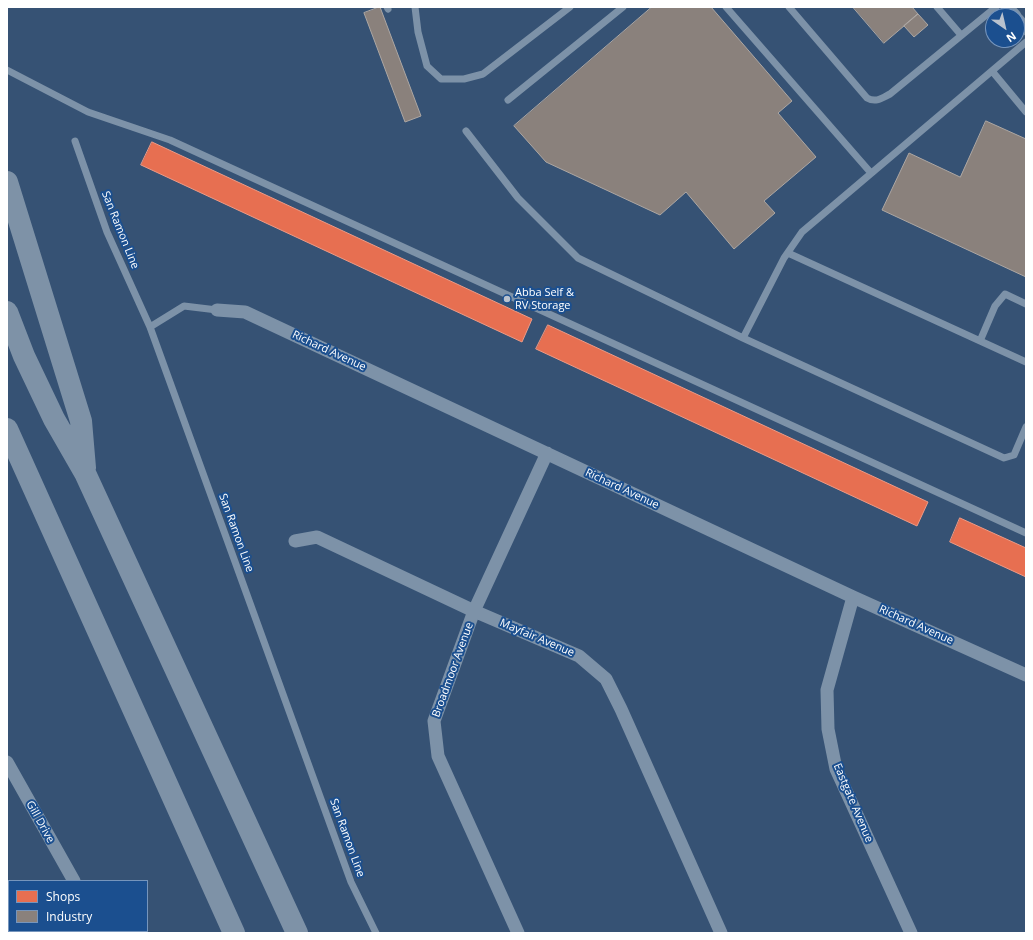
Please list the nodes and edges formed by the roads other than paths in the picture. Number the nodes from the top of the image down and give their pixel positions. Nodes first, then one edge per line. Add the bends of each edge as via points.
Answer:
1 (415, 7) edge
2 (570, 7) edge
3 (623, 7) edge
4 (726, 7) edge
5 (789, 7) edge
6 (937, 7) edge
7 (996, 7) edge
8 (961, 35) junction
9 (1026, 42) edge
10 (7, 70) edge
11 (992, 71) junction
12 (508, 100) dead end
13 (1026, 112) edge
14 (466, 131) dead end
15 (75, 141) dead end
16 (871, 173) junction
17 (7, 182) edge
18 (788, 253) junction
19 (1026, 304) edge
20 (217, 310) joint
21 (7, 312) edge
22 (150, 327) junction
23 (743, 338) junction
24 (980, 341) junction
25 (1026, 362) edge
26 (1026, 427) edge
27 (7, 429) edge
28 (547, 453) junction
29 (85, 473) junction
30 (1026, 533) edge
31 (296, 541) dead end
32 (853, 597) junction
33 (474, 611) junction
34 (1026, 675) edge
35 (7, 762) edge
36 (73, 880) edge
37 (234, 933) edge
38 (297, 933) edge
39 (376, 933) edge
40 (518, 933) edge
41 (721, 933) edge
42 (911, 933) edge

1 - 2 lane via 418,32 427,66 441,79 464,79 483,74
3 - 12 lane
4 - 16 lane
5 - 8 lane via 872,101 890,94
6 - 8 lane
7 - 8 lane
9 - 11 lane
10 - 30 lane via 88,112 170,140
11 - 13 lane
11 - 16 lane
14 - 23 lane via 518,198 578,258
15 - 22 lane, San Ramon Line via 107,232
16 - 18 lane via 802,232
17 - 29 highway via 82,421
18 - 23 lane
18 - 24 lane
19 - 24 lane via 1005,294 995,306
20 - 22 lane via 184,306
20 - 28 street, Richard Avenue via 245,312
21 - 29 highway via 24,356 54,419
22 - 39 lane, San Ramon Line via 351,882
23 - 26 lane via 1004,458 1014,455
24 - 25 lane
27 - 37 highway
28 - 32 street, Richard Avenue
28 - 33 street, Broadmoor Avenue
29 - 38 highway
31 - 33 street, Mayfair Avenue via 317,537
32 - 34 street, Richard Avenue
32 - 42 street, Eastgate Avenue via 827,690 828,729 836,769
33 - 40 street, Broadmoor Avenue via 434,722 438,756
33 - 41 street, Mayfair Avenue via 579,656 606,679
35 - 36 street, Gill Drive

